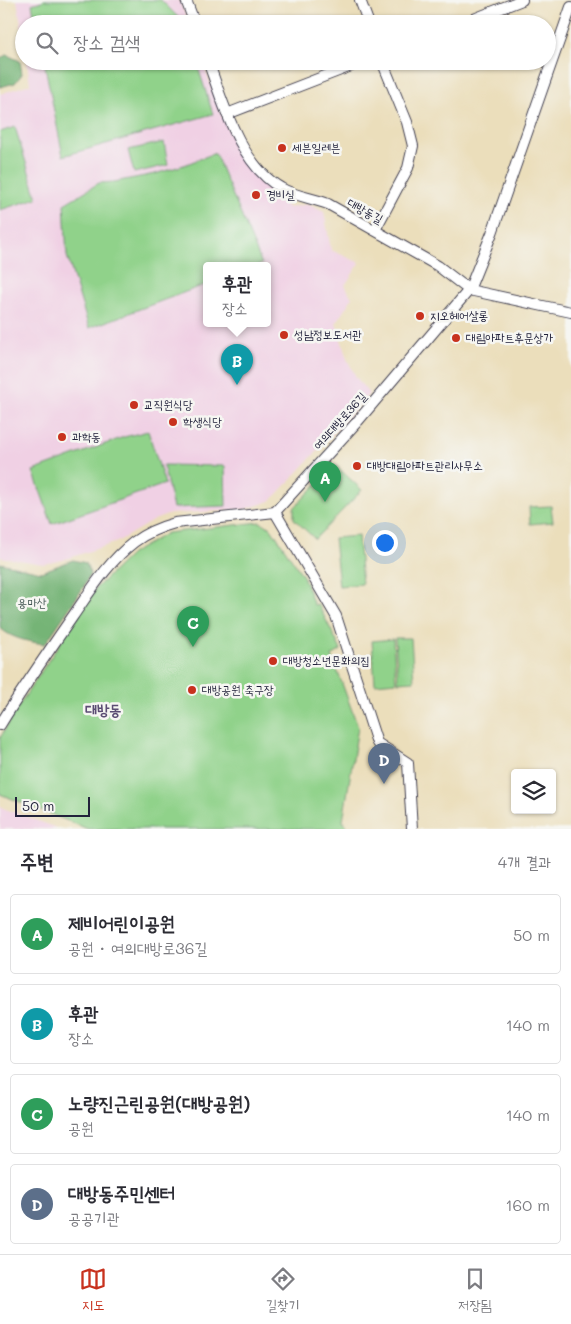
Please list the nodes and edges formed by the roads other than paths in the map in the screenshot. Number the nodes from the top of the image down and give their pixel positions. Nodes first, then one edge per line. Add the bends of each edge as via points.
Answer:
1 (186, 0) edge
2 (360, 0) edge
3 (522, 0) edge
4 (571, 7) edge
5 (192, 15) edge
6 (366, 15) edge
7 (484, 15) edge
8 (556, 50) edge
9 (211, 70) edge
10 (341, 70) edge
11 (386, 70) edge
12 (549, 70) edge
13 (228, 114) junction
14 (375, 230) junction
15 (468, 290) junction
16 (571, 312) edge
17 (275, 512) junction
18 (0, 725) edge
19 (412, 829) edge

1 - 5 street
2 - 6 street
3 - 7 street
4 - 8 street, 여의대방로36길
9 - 13 street, 대방동길
10 - 13 street
11 - 14 street via 413,146 408,168
12 - 15 street, 여의대방로36길 via 492,233
13 - 14 street, 대방동길 via 248,156 281,188 314,198
14 - 15 street, 대방동길 via 438,266
15 - 16 street, 대방동길
15 - 17 street, 여의대방로36길 via 357,422
17 - 18 street via 175,523 134,542 95,584
17 - 19 street via 336,616 377,743 408,763

